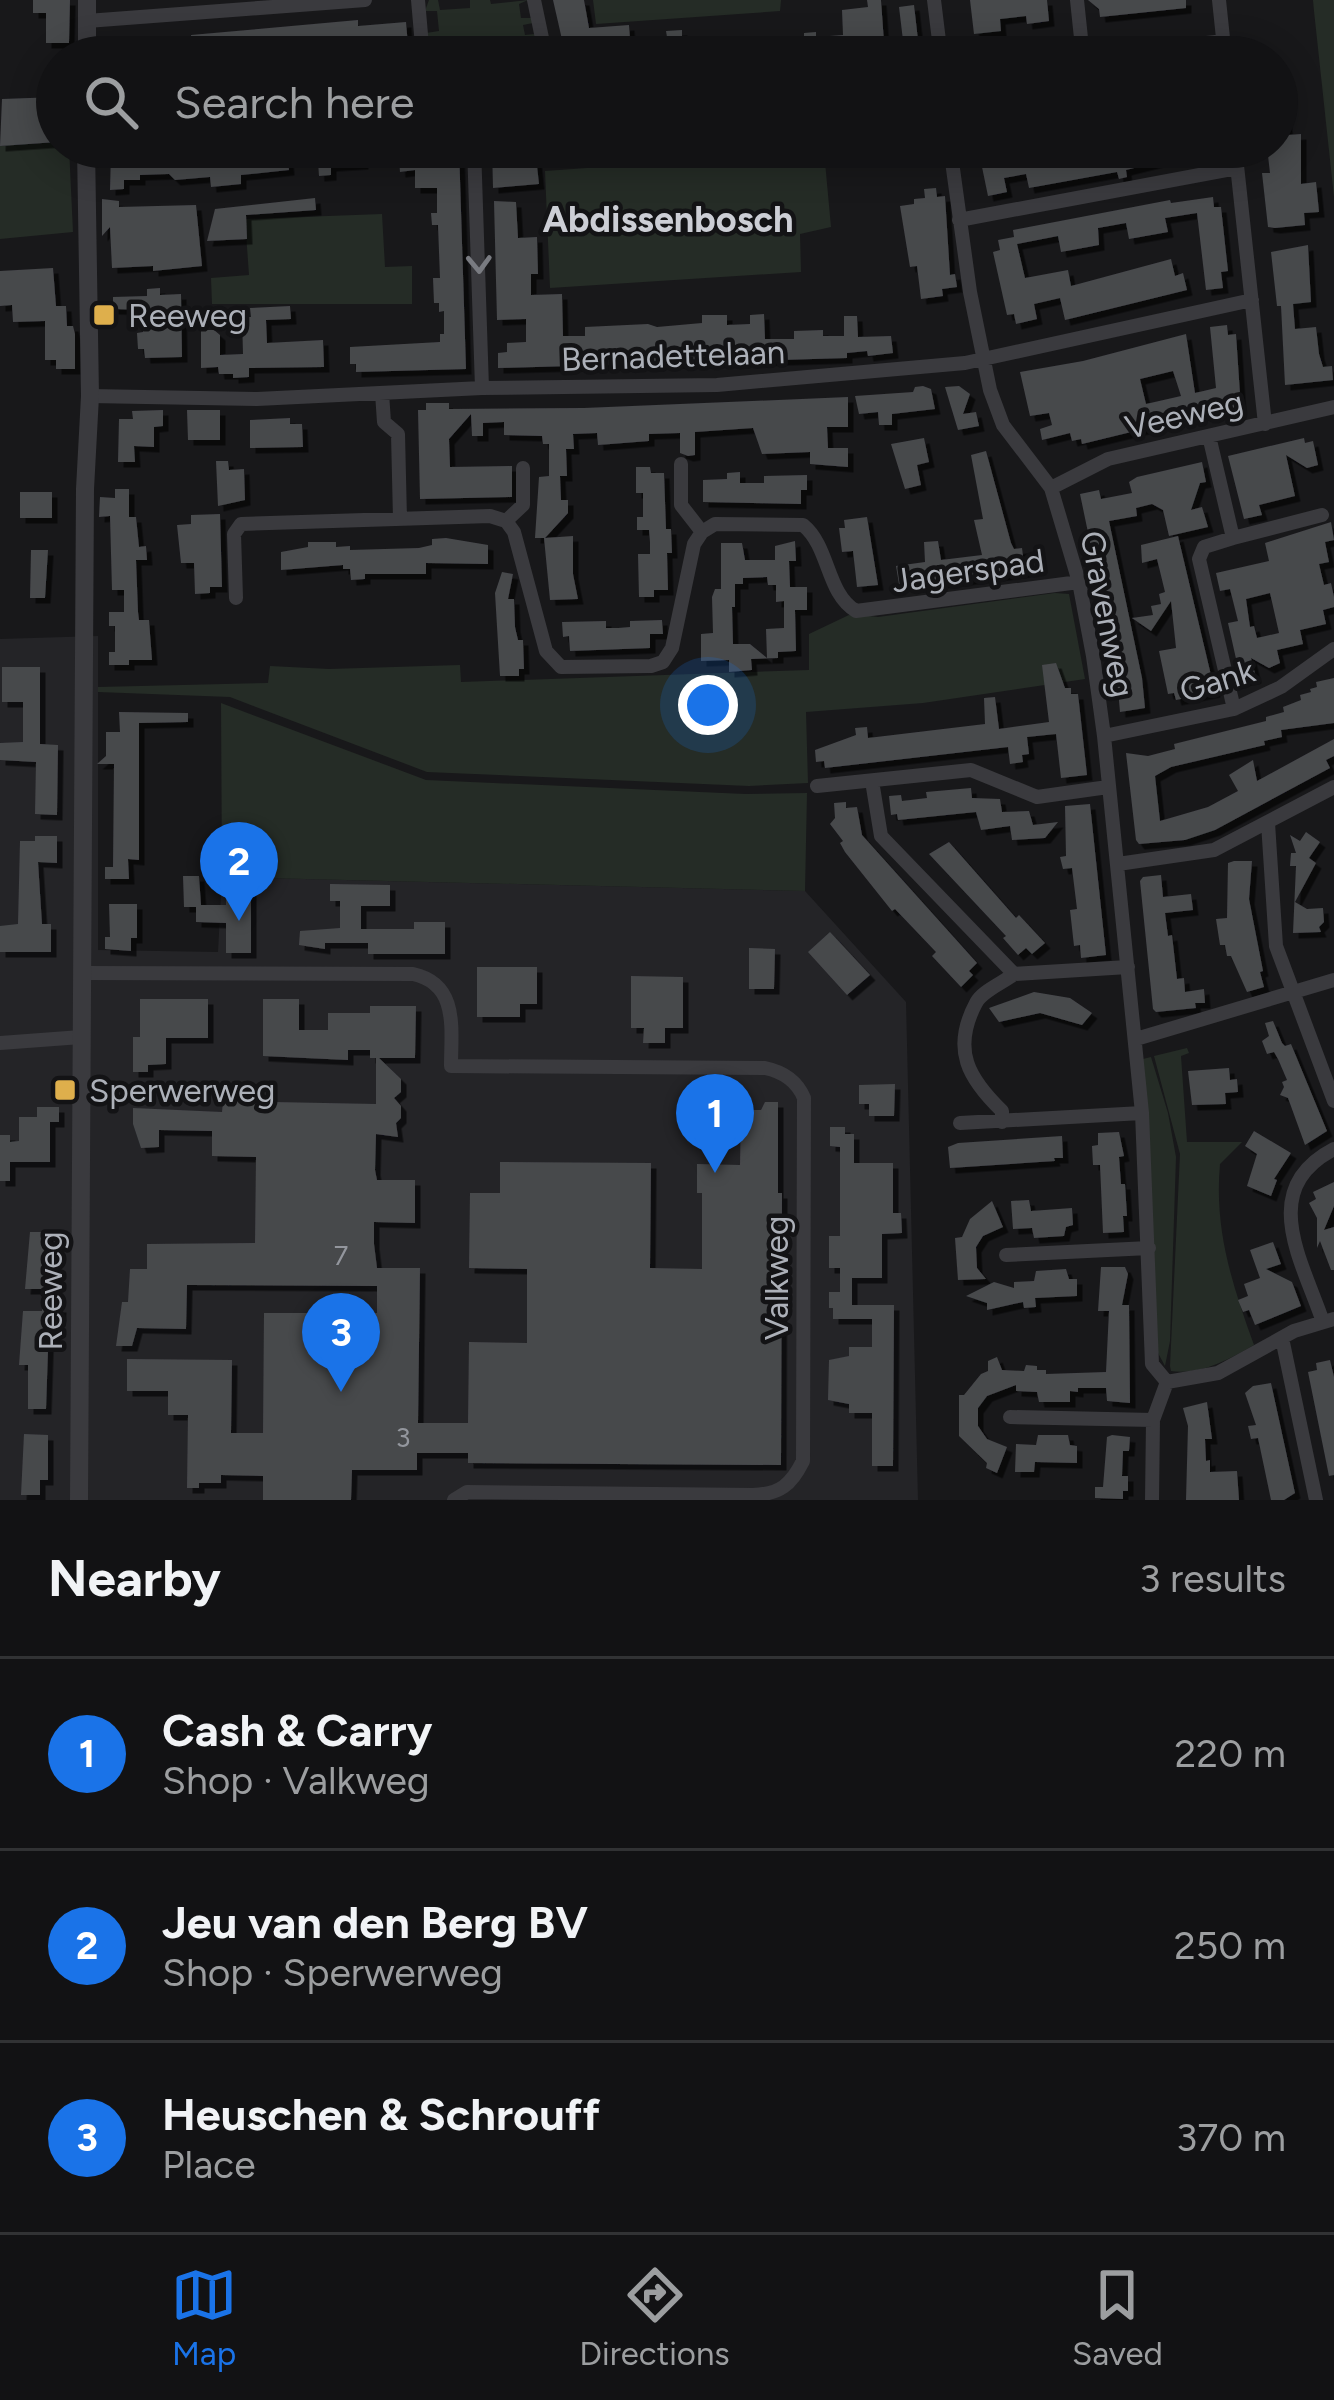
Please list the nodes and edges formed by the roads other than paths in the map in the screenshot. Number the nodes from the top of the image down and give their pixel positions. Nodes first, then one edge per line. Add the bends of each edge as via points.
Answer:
1 (87, 0) edge
2 (365, 0) edge
3 (418, 0) edge
4 (534, 0) edge
5 (934, 0) edge
6 (1077, 0) edge
7 (1219, 0) edge
8 (87, 21) junction
9 (87, 36) edge
10 (421, 36) edge
11 (542, 36) edge
12 (938, 36) edge
13 (1081, 36) edge
14 (1223, 36) edge
15 (86, 168) edge
16 (475, 168) edge
17 (953, 168) edge
18 (1233, 168) edge
19 (1238, 168) edge
20 (959, 220) junction
21 (1252, 299) junction
22 (983, 358) junction
23 (482, 388) junction
24 (382, 393) junction
25 (90, 396) junction
26 (1334, 407) edge
27 (1265, 424) junction
28 (1209, 436) junction
29 (681, 464) dead end
30 (523, 468) dead end
31 (1051, 488) junction
32 (1322, 515) dead end
33 (400, 519) junction
34 (506, 521) junction
35 (702, 532) junction
36 (1233, 538) junction
37 (1078, 582) junction
38 (236, 598) dead end
39 (1334, 649) edge
40 (1234, 709) junction
41 (1104, 736) junction
42 (872, 781) junction
43 (817, 786) dead end
44 (1108, 787) junction
45 (1334, 787) edge
46 (1268, 824) junction
47 (1118, 864) junction
48 (1128, 968) junction
49 (82, 973) junction
50 (1014, 974) junction
51 (1334, 980) edge
52 (1291, 993) junction
53 (81, 1037) junction
54 (1136, 1039) junction
55 (0, 1042) edge
56 (1334, 1101) edge
57 (1142, 1113) junction
58 (1002, 1122) junction
59 (960, 1123) dead end
60 (1334, 1149) edge
61 (1149, 1248) junction
62 (1006, 1255) dead end
63 (1329, 1321) edge
64 (1282, 1338) junction
65 (1167, 1382) junction
66 (1010, 1417) dead end
67 (1154, 1420) junction
68 (455, 1498) edge
69 (79, 1500) edge
70 (1152, 1500) edge
71 (1316, 1500) edge

1 - 8 street
2 - 8 street
3 - 10 street
4 - 11 street
5 - 12 street
6 - 13 street
7 - 14 street
8 - 9 street
15 - 25 street, Reeweg
16 -> 23 street
17 - 20 street, Gravenweg
18 - 20 street
19 - 21 street
20 - 22 street, Gravenweg
21 - 22 street, Bernadettelaan
21 - 27 street
22 - 23 street, Bernadettelaan via 717,385
22 - 31 street, Gravenweg via 1003,425
23 - 24 street, Bernadettelaan
24 - 25 street, Bernadettelaan
24 - 33 street via 383,422 398,434
25 - 49 street, Reeweg
26 - 27 street, Veeweg
27 - 28 street, Veeweg
28 - 31 street, Veeweg via 1108,459
28 - 36 street
29 - 35 street via 681,505
30 - 34 street via 523,505
31 - 37 street, Gravenweg
32 - 36 street
33 - 34 street
33 - 38 street via 242,524 234,534
34 - 35 street via 546,651 569,668 663,662
35 - 37 street, Jagerspad via 715,524 803,525 844,603 861,611
36 - 40 street via 1204,547 1199,559
37 - 41 street, Gravenweg
39 - 40 street, Gank
40 - 41 street, Gank
41 - 44 street, Gravenweg
42 - 43 street
42 - 44 street via 970,770 1037,797
42 - 50 street via 881,836
44 - 47 street, Gravenweg
45 - 46 street
46 - 47 street via 1202,854
46 - 52 street via 1272,922
47 - 48 street, Gravenweg
48 - 50 street
48 - 54 street, Gravenweg
49 - 53 street, Reeweg
49 - 68 street, Valkweg via 427,977 448,999 451,1066 765,1068 799,1087 803,1461 788,1486 753,1496
50 - 58 street via 977,1000 963,1039 967,1065
51 - 52 street
52 - 54 street
52 - 56 street
53 - 55 street
53 - 69 street, Reeweg
54 - 57 street, Gravenweg
57 - 58 street
57 - 61 street, Gravenweg
58 - 59 street
60 - 63 street via 1301,1174 1289,1209
61 - 62 street
61 - 65 street, Gravenweg via 1152,1364
63 - 64 street
64 - 65 street via 1218,1373
64 - 71 street
65 - 67 street
66 - 67 street
67 - 70 street

